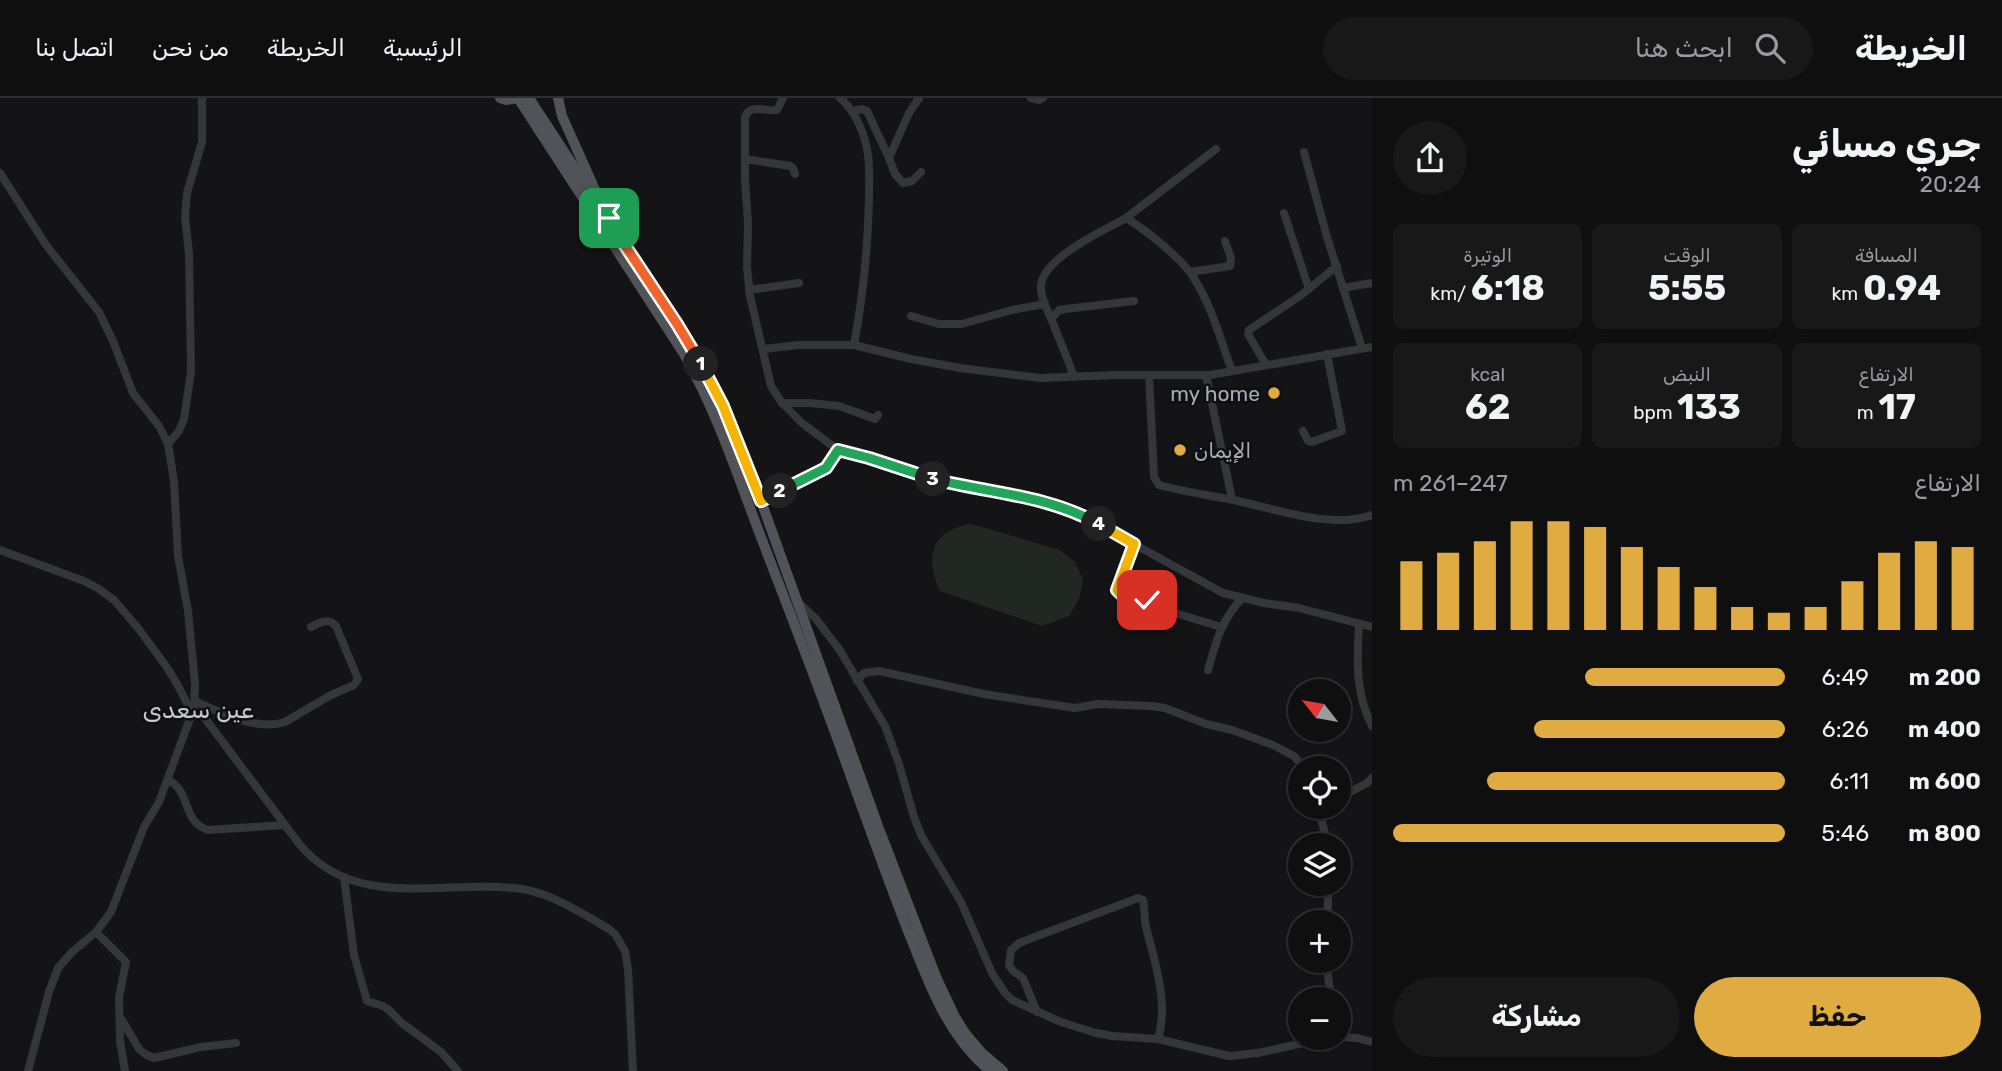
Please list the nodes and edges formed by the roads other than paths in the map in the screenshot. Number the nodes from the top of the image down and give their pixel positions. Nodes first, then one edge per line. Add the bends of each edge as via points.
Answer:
1 (202, 98) edge
2 (500, 98) edge
3 (518, 98) edge
4 (529, 98) edge
5 (558, 98) edge
6 (783, 98) edge
7 (840, 98) edge
8 (851, 98) edge
9 (919, 98) edge
10 (1031, 98) edge
11 (1043, 98) edge
12 (853, 111) junction
13 (1216, 149) dead end
14 (1304, 152) dead end
15 (889, 158) junction
16 (745, 159) junction
17 (920, 172) dead end
18 (0, 173) edge
19 (795, 174) dead end
20 (575, 177) junction
21 (3, 186) edge
22 (1284, 213) dead end
23 (1126, 218) junction
24 (614, 229) junction
25 (1225, 241) dead end
26 (1336, 266) junction
27 (1190, 272) junction
28 (799, 283) dead end
29 (1372, 283) edge
30 (1309, 289) junction
31 (1343, 289) junction
32 (749, 290) junction
33 (1134, 301) dead end
34 (1045, 304) junction
35 (911, 316) dead end
36 (1052, 319) junction
37 (854, 345) junction
38 (1369, 348) edge
39 (764, 349) junction
40 (1327, 354) junction
41 (1266, 365) junction
42 (1232, 371) junction
43 (1149, 375) junction
44 (1206, 375) junction
45 (1074, 377) junction
46 (782, 403) junction
47 (878, 415) dead end
48 (1303, 431) dead end
49 (168, 444) junction
50 (838, 450) junction
51 (1232, 499) junction
52 (761, 501) junction
53 (1372, 515) edge
54 (1134, 544) junction
55 (0, 550) edge
56 (1242, 598) junction
57 (797, 601) junction
58 (1359, 624) junction
59 (311, 627) dead end
60 (1221, 627) junction
61 (1372, 627) edge
62 (1208, 670) dead end
63 (858, 681) junction
64 (1360, 697) junction
65 (195, 701) junction
66 (1372, 709) edge
67 (192, 713) junction
68 (1372, 726) edge
69 (1294, 756) edge
70 (1372, 778) edge
71 (168, 780) junction
72 (1351, 792) edge
73 (285, 825) junction
74 (344, 877) junction
75 (96, 932) junction
76 (1037, 1012) junction
77 (120, 1017) junction
78 (1351, 1038) edge
79 (1158, 1040) junction
80 (1372, 1042) edge
81 (236, 1043) dead end
82 (1288, 1046) edge
83 (28, 1071) edge
84 (125, 1071) edge
85 (458, 1071) edge
86 (633, 1071) edge
87 (990, 1071) edge
88 (1003, 1071) edge

1 - 49 street via 202,142 185,217 191,372 184,419
2 - 3 main road
3 - 20 main road
4 - 20 main road
5 - 24 main road
6 - 16 street via 777,110 747,112
7 - 12 street
8 - 12 street
9 - 15 street
10 - 11 street
12 - 15 street via 868,113
12 - 37 street via 869,164 863,295
13 - 23 street
14 - 26 street
15 - 17 street via 903,183
16 - 19 street via 790,166
16 - 32 street
18 - 21 street
20 - 24 main road
20 - 87 main road via 702,386 937,1001 958,1038
21 - 49 street via 99,312 133,393
22 - 30 street
23 - 27 street
23 - 34 street via 1052,265 1042,279
24 - 52 main road via 715,390
25 - 27 street via 1230,266
26 - 30 street
26 - 31 street
27 - 42 street via 1207,303
28 - 32 street
29 - 31 street
30 - 41 street via 1249,330
31 - 38 street
32 - 39 street
33 - 36 street via 1059,310
34 - 35 street via 962,324 939,324
34 - 36 street
36 - 45 street
37 - 39 street
37 - 45 street via 973,370
38 - 40 street
39 - 46 street via 769,380
40 - 41 street
40 - 48 street via 1342,431 1312,442
41 - 42 street
42 - 44 street
43 - 44 street
43 - 45 street
43 - 51 street via 1156,482
44 - 51 street
46 - 47 street via 839,406 875,419
46 - 50 street
49 - 65 street
50 - 52 street via 826,468
50 - 54 street via 956,485 1048,502
51 - 53 street via 1303,517
52 - 57 main road
54 - 56 street via 1209,587
54 - 60 street via 1118,592
55 - 67 street via 84,581 114,600 166,666
56 - 58 street
56 - 60 street
57 - 63 street via 826,631
57 - 88 main road via 937,979 965,1033
58 - 61 street
58 - 64 street
59 - 65 street via 325,621 336,626 358,679 354,685 278,725 243,720
60 - 62 street
63 - 69 street via 864,673 879,671 1075,708 1105,704 1165,708
63 - 76 street via 891,738 921,835 961,902 992,973 1012,1000
64 - 66 street
64 - 68 street
65 - 67 street
67 - 71 street
67 - 73 street via 204,717
70 - 72 street
71 - 73 street via 180,788 190,817 201,828
71 - 75 street via 111,912
73 - 74 street via 312,858
74 - 85 street via 354,955 367,1001 389,1010
74 - 86 street via 390,888 525,890 609,929 625,951
75 - 77 street via 126,962
75 - 83 street via 58,968
76 - 79 street via 1096,1033
76 - 79 street via 1023,978 1009,965 1011,950 1138,898 1144,904 1156,960 1163,1023
77 - 81 street via 139,1049 154,1058
77 - 84 street
78 - 80 street
79 - 82 street via 1235,1056

